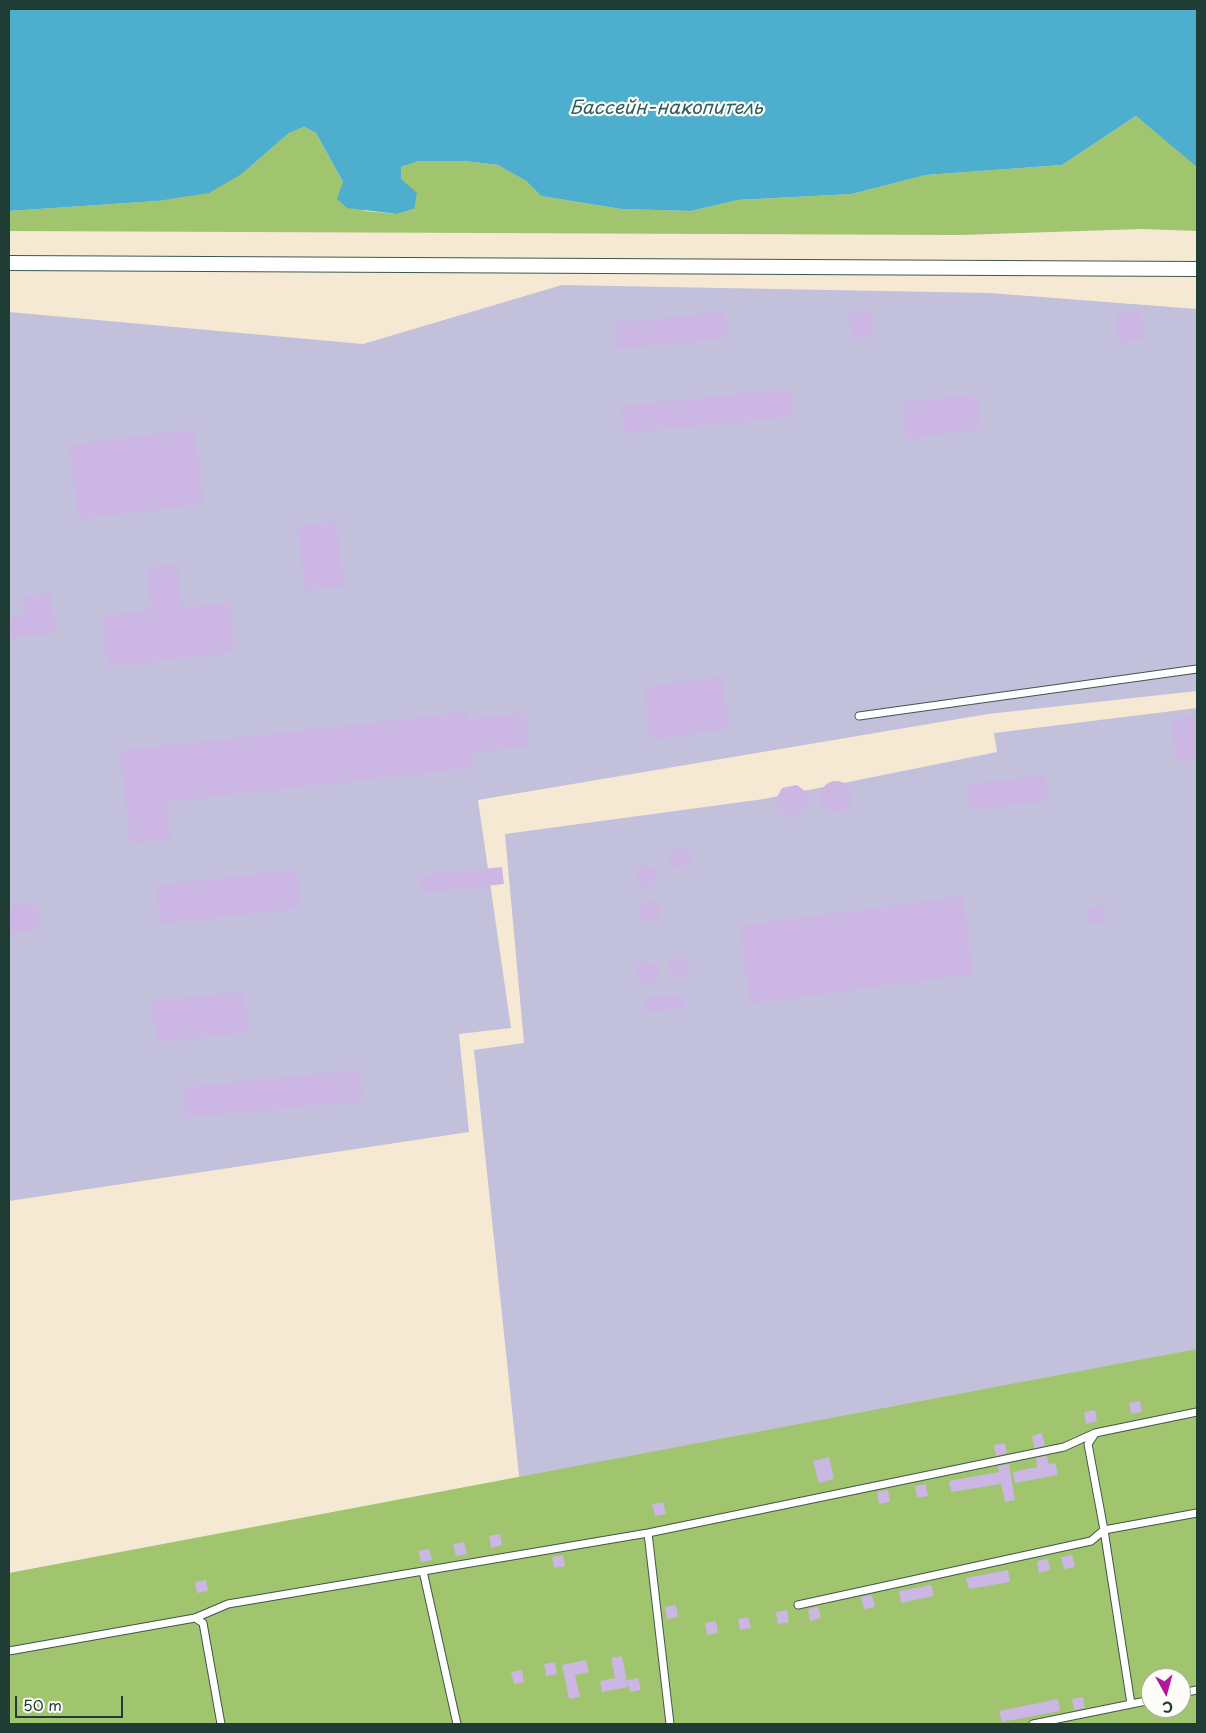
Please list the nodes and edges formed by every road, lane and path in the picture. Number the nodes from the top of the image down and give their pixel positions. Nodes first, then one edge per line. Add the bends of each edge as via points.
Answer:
1 (9, 263) edge
2 (1197, 269) edge
3 (1197, 669) edge
4 (859, 716) dead end
5 (1197, 1412) edge
6 (1095, 1434) junction
7 (1197, 1513) edge
8 (1104, 1530) junction
9 (648, 1533) junction
10 (424, 1571) junction
11 (798, 1605) dead end
12 (195, 1618) junction
13 (9, 1651) edge
14 (1141, 1702) edge
15 (1131, 1704) junction
16 (221, 1724) edge
17 (457, 1724) edge
18 (670, 1724) edge
19 (1033, 1724) edge

1 - 2 street
3 - 4 lane
5 - 6 lane
6 - 8 lane via 1088,1444
6 - 9 lane via 1064,1447
7 - 8 lane
8 - 11 lane via 1091,1541
8 - 15 lane
9 - 10 lane
9 - 18 lane
10 - 12 lane via 228,1604
10 - 17 lane
12 - 13 lane
12 - 16 lane via 204,1623
14 - 15 lane
15 - 19 lane

